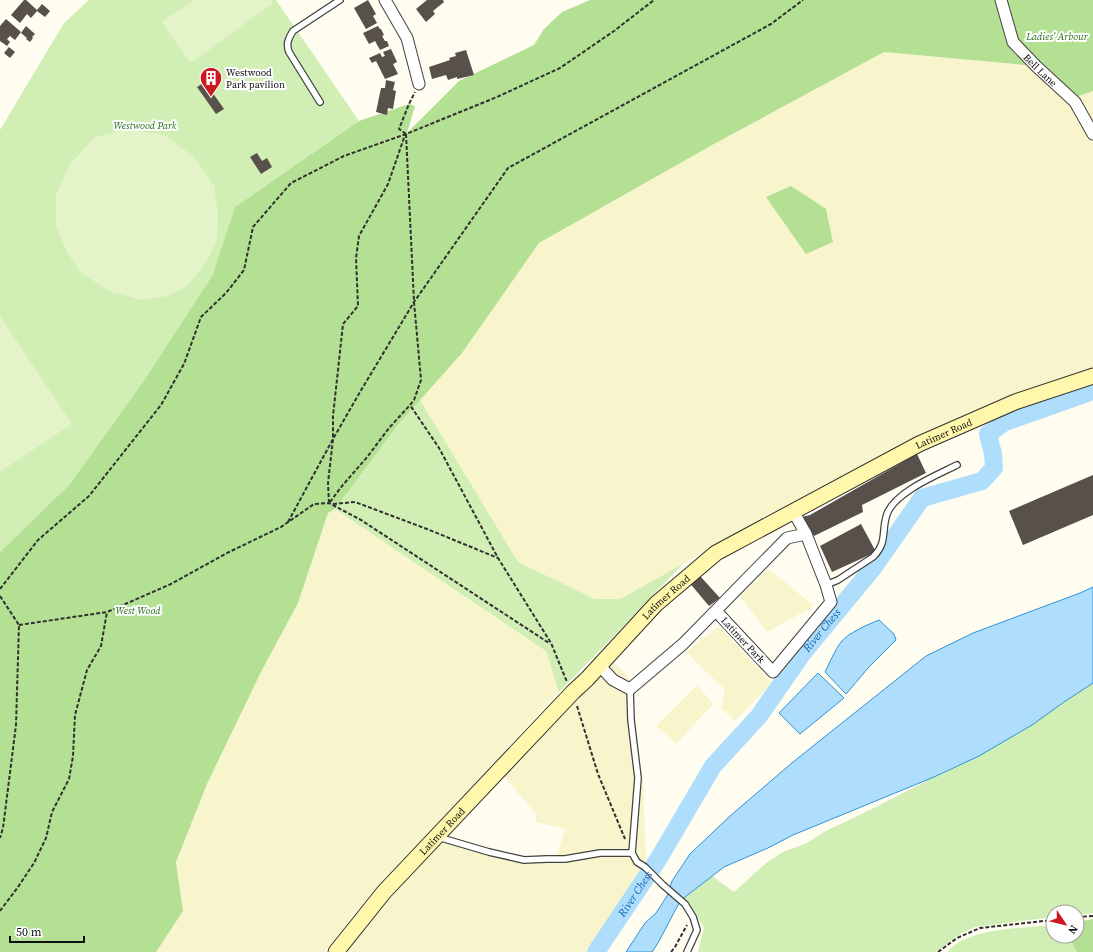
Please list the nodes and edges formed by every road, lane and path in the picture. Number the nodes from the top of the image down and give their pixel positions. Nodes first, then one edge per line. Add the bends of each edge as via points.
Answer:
1 (340, 0) edge
2 (385, 0) edge
3 (654, 0) edge
4 (803, 0) edge
5 (1000, 0) edge
6 (419, 84) joint
7 (320, 102) dead end
8 (406, 134) junction
9 (1093, 134) edge
10 (414, 302) junction
11 (1093, 376) edge
12 (410, 405) junction
13 (333, 439) junction
14 (957, 465) dead end
15 (329, 503) junction
16 (332, 504) junction
17 (793, 511) junction
18 (288, 522) junction
19 (806, 534) junction
20 (498, 558) junction
21 (826, 585) junction
22 (0, 589) edge
23 (0, 596) edge
24 (716, 611) junction
25 (107, 612) junction
26 (19, 625) junction
27 (551, 643) junction
28 (599, 665) junction
29 (569, 687) dead end
30 (630, 689) junction
31 (578, 706) dead end
32 (436, 837) junction
33 (0, 838) edge
34 (632, 853) junction
35 (0, 911) edge
36 (693, 917) junction
37 (1045, 921) edge
38 (336, 952) edge
39 (671, 952) edge
40 (687, 952) edge
41 (938, 952) edge

1 - 7 lane via 292,31 288,38 289,52
2 - 6 street via 407,38
3 - 8 path via 560,68 498,98
4 - 10 path via 771,24 508,168
5 - 9 street, Bell Lane via 1013,42 1075,102
6 - 8 path via 399,129
8 - 10 path
8 - 13 path via 388,184 359,236 356,258 358,306 344,324 333,416
8 - 22 path via 344,156 291,183 253,227 244,270 226,293 201,317 184,364 161,406 90,496 38,540
10 - 12 path via 421,380
10 - 13 path
11 - 17 street, Latimer Road via 1014,402 919,444
12 - 15 path
12 - 20 path via 439,448
13 - 15 path via 328,483
13 - 18 path
14 - 21 lane via 899,497 887,514 882,546 874,557
15 - 16 path
15 - 18 path via 314,504
16 - 20 path via 356,502
16 - 27 path via 361,520
17 - 19 street, Latimer Park
17 - 28 street, Latimer Road via 716,553 656,604
18 - 25 path via 172,584
19 - 21 street, Latimer Park
19 - 24 street, Latimer Park via 787,538
20 - 27 path
21 - 24 street, Latimer Park via 831,602 773,672
23 - 26 path
24 - 30 street, Latimer Park via 683,644
25 - 26 path
25 - 35 path via 101,646 87,670 75,715 69,779 52,812 46,838 34,863
26 - 33 path via 16,725
27 - 29 path
28 - 30 street via 613,680
28 - 32 street, Latimer Road
30 - 34 lane via 638,778
31 - 34 path via 598,774
32 - 34 lane via 524,860 565,859 600,853
32 - 38 street, Latimer Road via 384,892
34 - 36 lane via 637,862 685,904
36 - 39 path
36 - 40 lane via 697,930
37 - 41 path via 980,928 958,938

